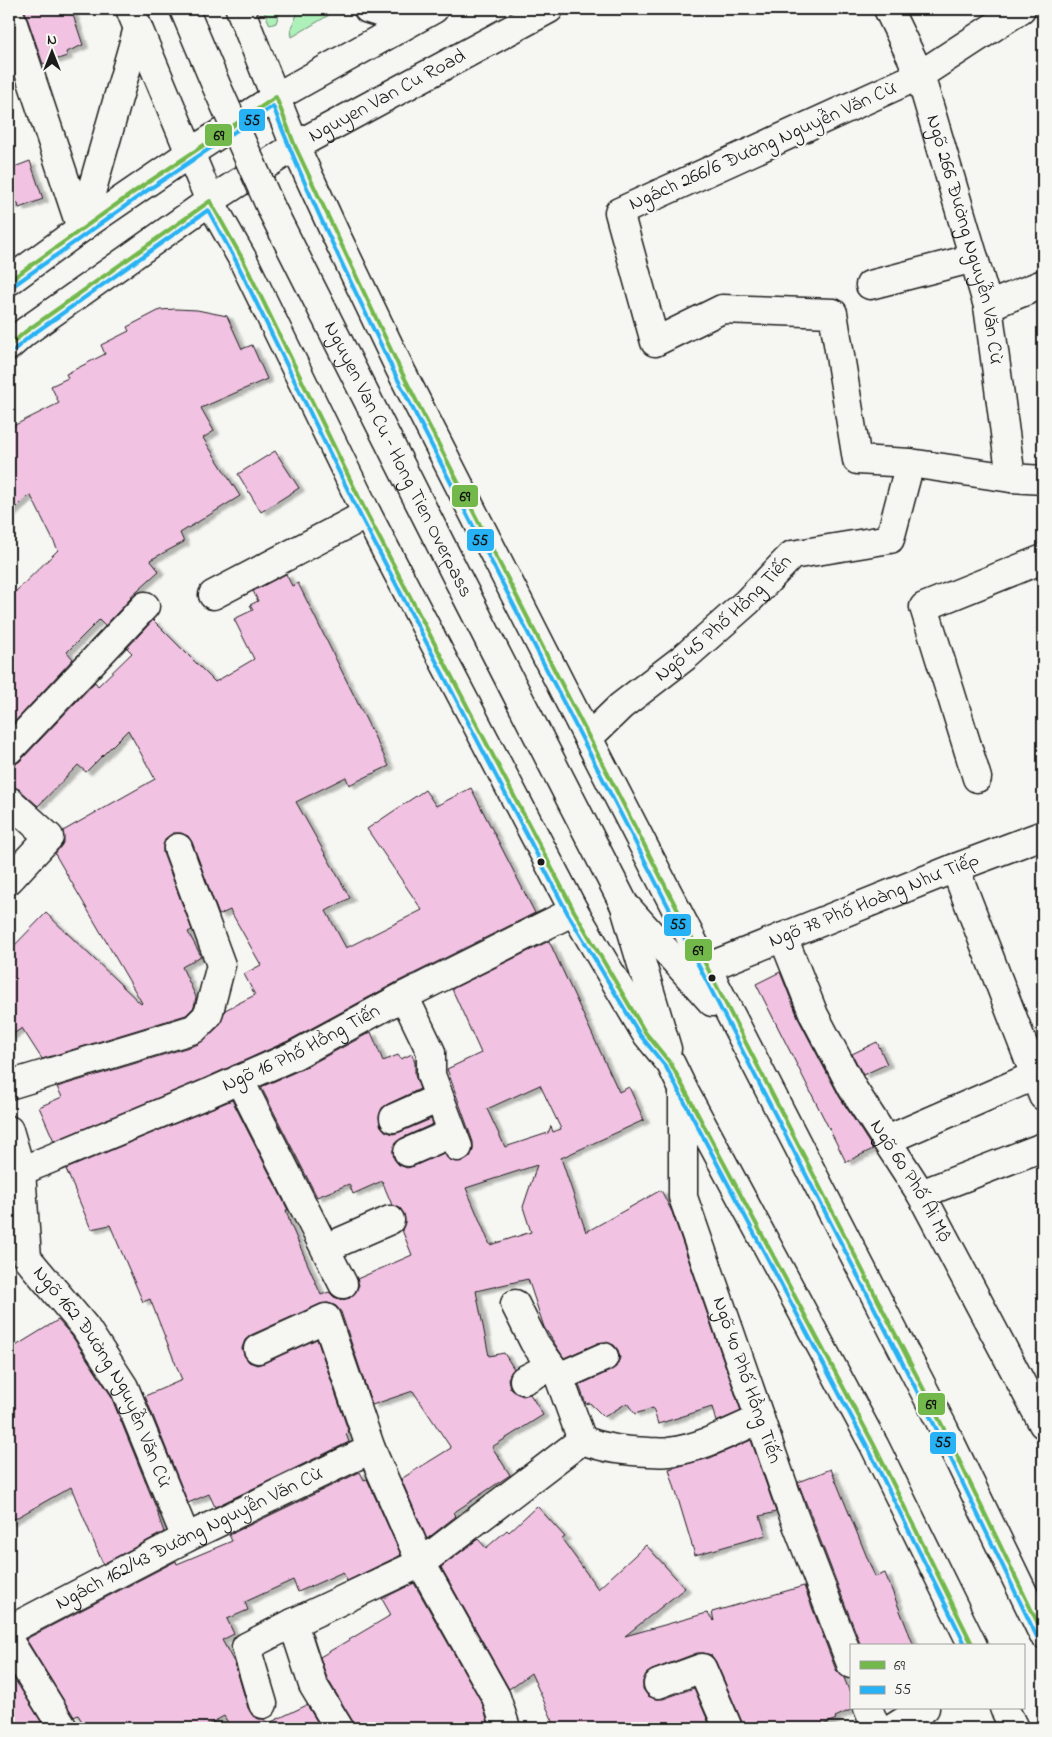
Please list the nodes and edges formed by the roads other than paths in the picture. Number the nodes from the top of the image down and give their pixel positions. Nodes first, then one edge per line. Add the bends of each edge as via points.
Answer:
1 (184, 9) edge
2 (240, 9) edge
3 (368, 9) edge
4 (434, 9) edge
5 (550, 9) edge
6 (888, 9) edge
7 (1021, 9) edge
8 (9, 12) edge
9 (406, 16) edge
10 (134, 18) edge
11 (920, 76) junction
12 (276, 97) junction
13 (295, 146) junction
14 (190, 153) junction
15 (210, 200) junction
16 (81, 228) junction
17 (974, 258) junction
18 (9, 281) edge
19 (1043, 284) edge
20 (870, 285) dead end
21 (988, 306) junction
22 (9, 346) edge
23 (910, 463) junction
24 (1011, 478) junction
25 (1043, 480) edge
26 (367, 514) junction
27 (1043, 559) edge
28 (213, 595) dead end
29 (145, 606) dead end
30 (588, 738) junction
31 (9, 750) edge
32 (977, 778) dead end
33 (9, 801) edge
34 (1043, 835) edge
35 (178, 848) dead end
36 (955, 868) junction
37 (9, 880) edge
38 (624, 904) junction
39 (574, 911) junction
40 (783, 937) junction
41 (706, 968) junction
42 (404, 996) junction
43 (738, 1031) junction
44 (671, 1064) junction
45 (239, 1079) junction
46 (1041, 1081) edge
47 (9, 1085) edge
48 (683, 1090) junction
49 (439, 1098) junction
50 (394, 1118) dead end
51 (9, 1130) edge
52 (887, 1140) junction
53 (1043, 1147) edge
54 (408, 1152) dead end
55 (21, 1171) junction
56 (921, 1194) junction
57 (390, 1220) dead end
58 (326, 1248) junction
59 (343, 1284) dead end
60 (514, 1304) dead end
61 (258, 1348) dead end
62 (604, 1356) dead end
63 (555, 1371) junction
64 (524, 1380) dead end
65 (760, 1420) junction
66 (1042, 1421) edge
67 (582, 1440) junction
68 (371, 1449) junction
69 (186, 1538) junction
70 (421, 1563) junction
71 (1040, 1622) edge
72 (293, 1623) junction
73 (9, 1630) edge
74 (9, 1641) edge
75 (972, 1644) edge
76 (850, 1661) edge
77 (658, 1684) dead end
78 (263, 1704) dead end
79 (869, 1710) edge
80 (922, 1710) edge
81 (1005, 1710) edge
82 (63, 1728) edge
83 (339, 1728) edge
84 (506, 1728) edge
85 (728, 1728) edge
86 (876, 1728) edge
87 (893, 1728) edge
88 (1014, 1728) edge

1 - 38 main road, Nguyen Van Cu – Hong Tien Overpass, bridge via 272,210
2 - 12 main road
3 - 9 main road
4 - 9 main road
5 - 13 main road, Nguyen Van Cu Road
6 - 11 main road, Ngõ 266 Đường Nguyễn Văn Cừ
7 - 11 main road
8 - 16 main road
9 - 12 main road
10 - 14 main road
10 - 16 main road
11 - 17 main road, Ngõ 266 Đường Nguyễn Văn Cừ
11 - 23 main road, Ngách 266/6 Đường Nguyễn Văn Cừ via 619,212 655,342 722,309 833,313 857,460
12 - 13 main road
12 - 14 main road
13 - 15 main road, Nguyen Van Cu Road
13 - 30 main road via 400,369
14 - 15 main road
14 - 16 main road
15 - 22 main road, Nguyen Van Cu Road
15 - 26 main road via 242,258
16 - 18 main road
17 - 20 main road
17 - 21 main road, Ngõ 266 Đường Nguyễn Văn Cừ
19 - 21 main road
21 - 24 main road, Ngõ 266 Đường Nguyễn Văn Cừ
23 - 24 main road
23 - 30 main road, Ngõ 45 Phố Hồng Tiến via 890,540 792,554 740,608 686,656 621,706
24 - 25 main road
26 - 28 main road
26 - 39 main road
27 - 32 main road via 924,607
29 - 31 main road
30 - 41 main road
33 - 37 main road via 49,837
34 - 36 main road, Ngõ 78 Phố Hoàng Như Tiếp
35 - 47 main road via 222,965 208,1015 194,1029
36 - 40 main road, Ngõ 78 Phố Hoàng Như Tiếp
36 - 46 main road
38 - 43 main road
38 - 44 main road
39 - 42 main road, Ngõ 16 Phố Hồng Tiến
39 - 44 main road via 645,1032
40 - 41 main road, Ngõ 78 Phố Hoàng Như Tiếp
40 - 52 main road, Ngõ 60 Phố Ái Mộ via 814,1015
41 - 43 main road
42 - 45 main road, Ngõ 16 Phố Hồng Tiến via 295,1055
42 - 49 main road via 431,1052 431,1075
43 - 71 main road
44 - 48 main road
45 - 55 main road, Ngõ 16 Phố Hồng Tiến
45 - 58 main road
46 - 52 main road
48 - 65 main road, Ngõ 40 Phố Hồng Tiến via 683,1197
48 - 75 main road via 869,1437
49 - 50 main road
49 - 54 main road via 455,1140
51 - 55 main road, Ngõ 162 Đường Nguyễn Văn Cừ
52 - 56 main road, Ngõ 60 Phố Ái Mộ
53 - 56 main road
55 - 69 main road, Ngõ 162 Đường Nguyễn Văn Cừ via 27,1258 85,1327 124,1387
56 - 66 main road, Ngõ 60 Phố Ái Mộ
57 - 58 main road
58 - 59 main road
60 - 63 main road via 534,1342
61 - 68 main road via 326,1318
62 - 63 main road
63 - 64 main road
63 - 67 main road
65 - 67 main road via 694,1447 669,1452 602,1448
65 - 76 main road, Ngõ 40 Phố Hồng Tiến
67 - 70 main road
68 - 69 main road, Ngách 162/43 Đường Nguyễn Văn Cừ
68 - 70 main road
69 - 73 main road, Ngách 162/43 Đường Nguyễn Văn Cừ
70 - 72 main road
70 - 84 main road via 496,1697
72 - 78 main road via 246,1648
72 - 83 main road via 313,1685
74 - 82 main road
77 - 85 main road via 702,1668
79 - 86 main road
80 - 87 main road
81 - 88 main road

